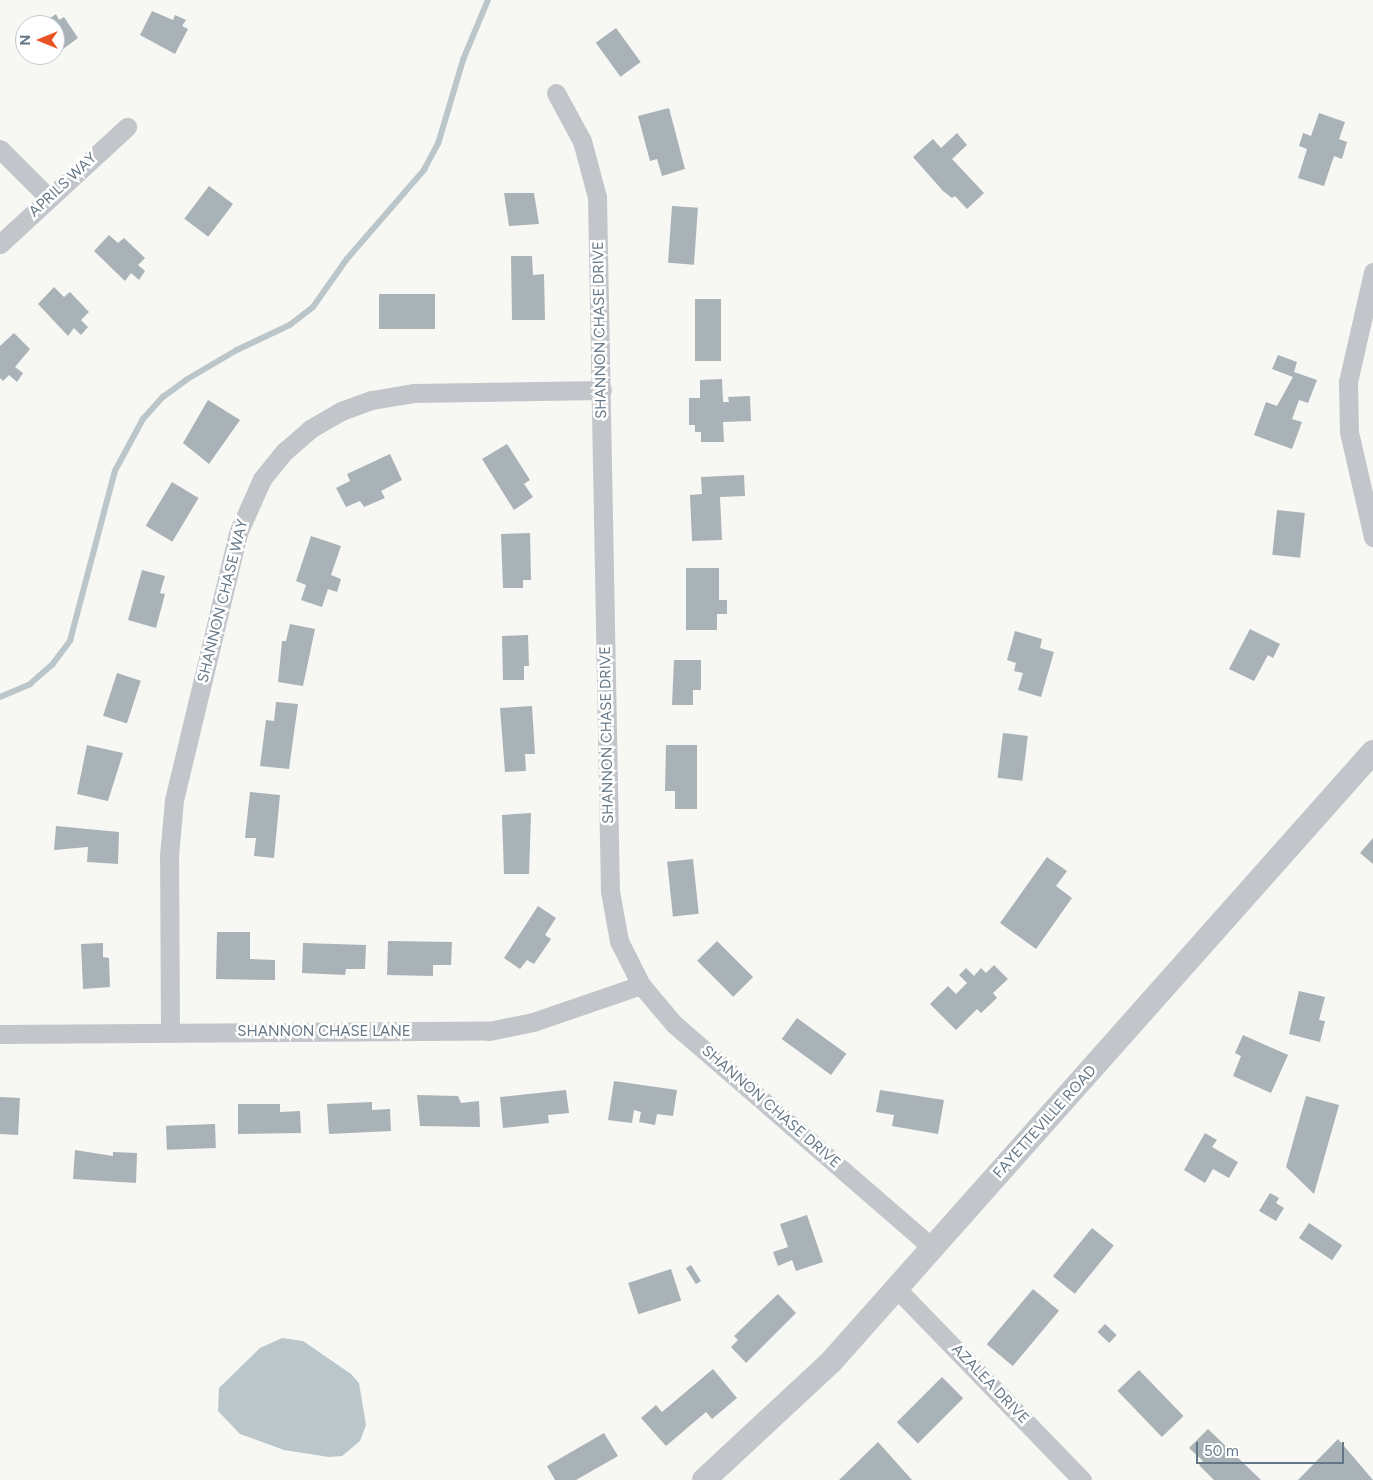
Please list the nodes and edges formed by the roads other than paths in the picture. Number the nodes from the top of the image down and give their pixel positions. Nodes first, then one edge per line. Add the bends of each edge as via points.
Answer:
1 (556, 94) dead end
2 (127, 127) dead end
3 (0, 149) edge
4 (48, 198) junction
5 (0, 244) edge
6 (1373, 272) edge
7 (602, 390) junction
8 (1373, 537) edge
9 (1373, 752) edge
10 (641, 986) junction
11 (170, 1033) junction
12 (0, 1034) edge
13 (933, 1248) junction
14 (898, 1289) junction
15 (704, 1480) edge
16 (1082, 1480) edge

1 - 7 street, SHANNON CHASE DRIVE via 582,141 597,197
2 - 4 street, APRILS WAY
3 - 4 street
4 - 5 street, APRILS WAY
6 - 8 street via 1348,382 1349,432
7 - 10 street, SHANNON CHASE DRIVE via 610,891 620,941
7 - 11 street, SHANNON CHASE WAY via 414,394 372,400 341,411 310,429 285,451 262,479 238,533 174,800 169,856
9 - 13 street, FAYETTEVILLE ROAD
10 - 11 street, SHANNON CHASE LANE via 533,1022 489,1031
10 - 13 street, SHANNON CHASE DRIVE via 674,1024
11 - 12 street, SHANNON CHASE LANE
13 - 14 street, FAYETTEVILLE ROAD
14 - 15 street, FAYETTEVILLE ROAD via 824,1369
14 - 16 street, AZALEA DRIVE

